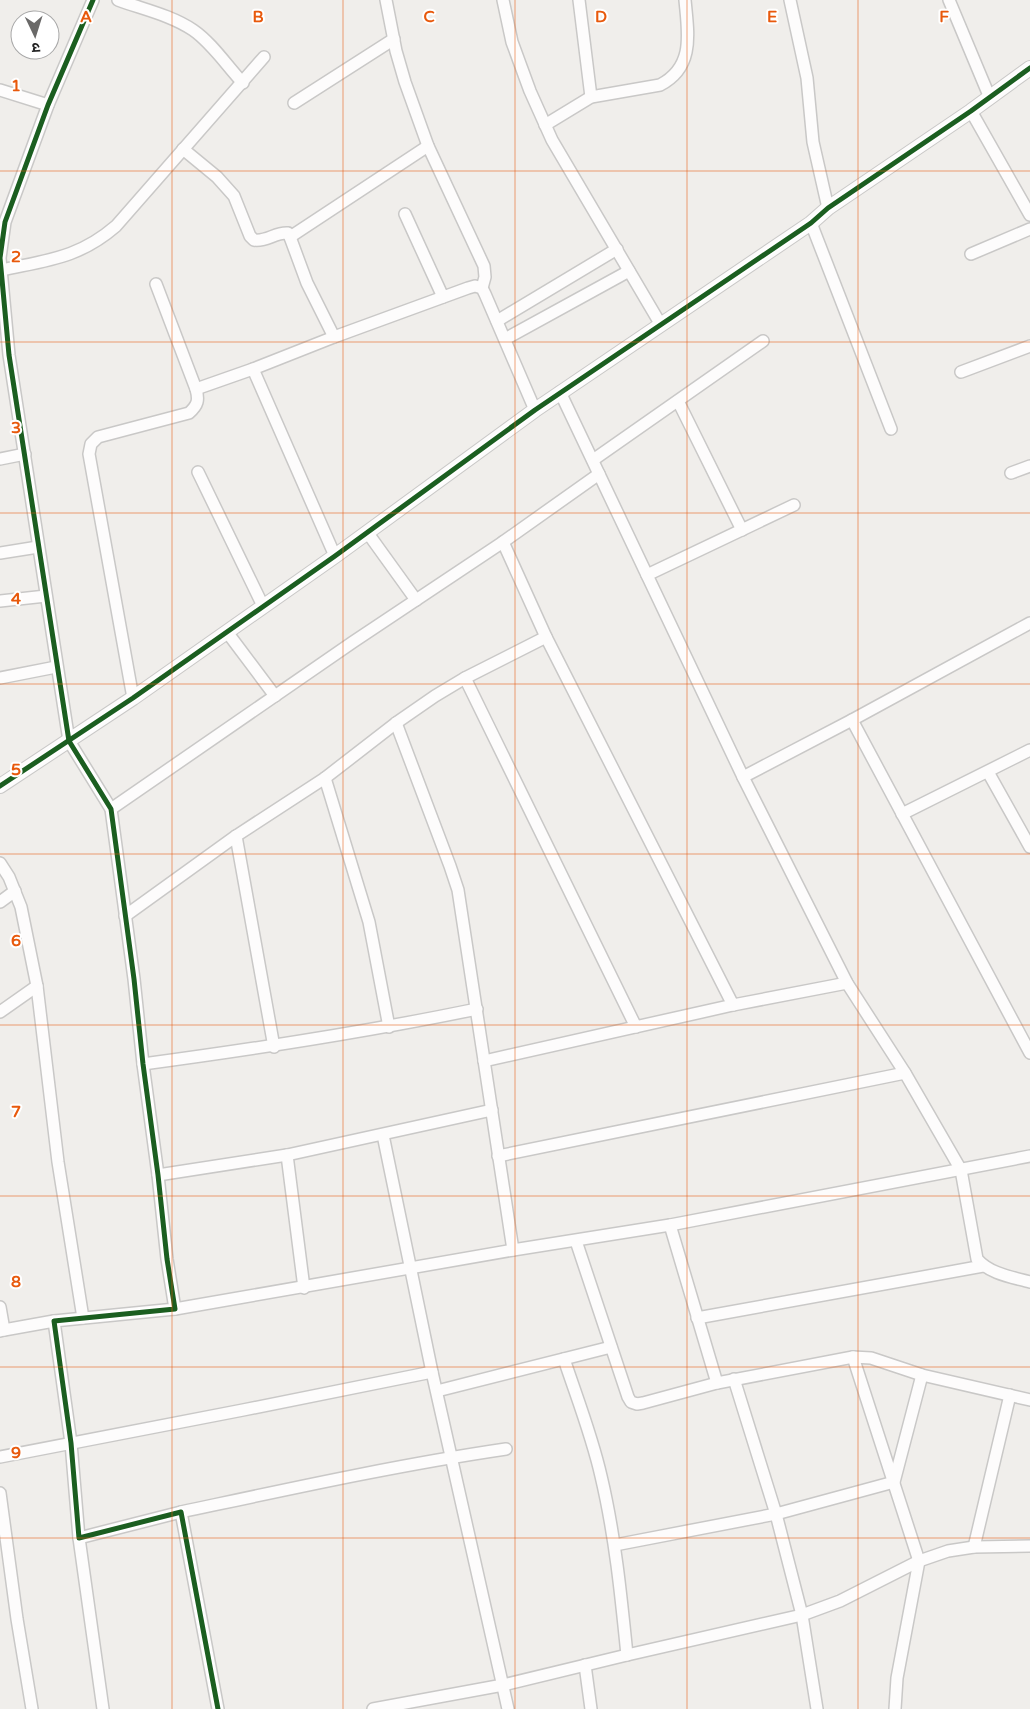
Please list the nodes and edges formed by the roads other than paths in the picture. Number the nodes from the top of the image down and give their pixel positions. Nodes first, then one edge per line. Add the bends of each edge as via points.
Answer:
1 (93, 0) edge
2 (118, 0) edge
3 (386, 0) edge
4 (503, 0) edge
5 (579, 0) edge
6 (685, 0) edge
7 (790, 0) edge
8 (949, 0) edge
9 (394, 38) junction
10 (264, 57) dead end
11 (1030, 68) edge
12 (243, 83) junction
13 (0, 90) edge
14 (591, 96) junction
15 (990, 98) junction
16 (294, 102) dead end
17 (48, 106) junction
18 (972, 111) junction
19 (545, 125) junction
20 (428, 146) junction
21 (183, 149) junction
22 (828, 208) junction
23 (405, 214) dead end
24 (1030, 215) edge
25 (2, 221) edge
26 (811, 223) junction
27 (1030, 229) edge
28 (290, 237) junction
29 (616, 249) junction
30 (971, 254) dead end
31 (2, 270) junction
32 (630, 271) junction
33 (156, 284) dead end
34 (482, 288) junction
35 (443, 297) junction
36 (497, 321) junction
37 (661, 325) junction
38 (334, 337) junction
39 (505, 340) junction
40 (763, 342) dead end
41 (1030, 346) edge
42 (5, 355) edge
43 (253, 369) junction
44 (961, 372) dead end
45 (196, 389) junction
46 (560, 392) junction
47 (678, 401) junction
48 (535, 410) junction
49 (891, 429) dead end
50 (25, 454) junction
51 (0, 459) edge
52 (593, 460) junction
53 (1030, 466) edge
54 (198, 472) dead end
55 (1011, 473) dead end
56 (599, 474) junction
57 (794, 505) dead end
58 (742, 530) junction
59 (367, 532) junction
60 (503, 542) junction
61 (38, 547) junction
62 (0, 553) edge
63 (335, 556) junction
64 (647, 575) junction
65 (46, 596) junction
66 (416, 600) junction
67 (0, 601) edge
68 (263, 606) junction
69 (1030, 623) edge
70 (227, 632) junction
71 (546, 637) junction
72 (56, 667) junction
73 (0, 678) edge
74 (466, 678) junction
75 (274, 696) junction
76 (133, 698) junction
77 (852, 720) junction
78 (396, 723) junction
79 (68, 741) junction
80 (1030, 750) edge
81 (988, 772) junction
82 (743, 777) junction
83 (325, 778) junction
84 (0, 786) edge
85 (111, 810) junction
86 (902, 814) junction
87 (236, 836) junction
88 (1030, 847) edge
89 (0, 863) edge
90 (15, 891) junction
91 (0, 902) edge
92 (125, 916) junction
93 (847, 983) junction
94 (37, 986) junction
95 (733, 1005) junction
96 (477, 1009) junction
97 (0, 1012) edge
98 (389, 1027) junction
99 (636, 1027) junction
100 (274, 1046) junction
101 (1030, 1053) edge
102 (484, 1061) junction
103 (143, 1064) junction
104 (906, 1073) junction
105 (492, 1110) junction
106 (383, 1134) junction
107 (287, 1155) junction
108 (498, 1156) junction
109 (1030, 1156) edge
110 (961, 1170) junction
111 (158, 1175) junction
112 (670, 1225) junction
113 (576, 1241) junction
114 (513, 1250) junction
115 (983, 1266) junction
116 (412, 1269) junction
117 (1030, 1282) edge
118 (304, 1288) junction
119 (0, 1307) edge
120 (175, 1309) junction
121 (84, 1318) junction
122 (697, 1318) junction
123 (54, 1321) junction
124 (2, 1330) edge
125 (611, 1347) junction
126 (853, 1357) junction
127 (564, 1359) junction
128 (432, 1372) junction
129 (922, 1375) junction
130 (734, 1379) junction
131 (717, 1383) junction
132 (437, 1391) junction
133 (1010, 1396) junction
134 (1030, 1400) edge
135 (71, 1443) junction
136 (506, 1449) dead end
137 (0, 1457) edge
138 (452, 1457) junction
139 (894, 1482) junction
140 (0, 1493) edge
141 (182, 1512) junction
142 (776, 1514) junction
143 (79, 1538) junction
144 (615, 1545) junction
145 (1030, 1546) edge
146 (974, 1547) junction
147 (919, 1561) junction
148 (802, 1615) junction
149 (627, 1655) junction
150 (585, 1665) junction
151 (504, 1686) junction
152 (32, 1709) edge
153 (104, 1709) edge
154 (218, 1709) edge
155 (373, 1709) edge
156 (508, 1709) edge
157 (591, 1709) edge
158 (817, 1709) edge
159 (895, 1709) edge

1 - 17 street
2 - 12 street via 192,30
3 - 9 street
4 - 19 street via 512,42
5 - 14 street
6 - 14 street via 687,47 677,72 660,85
7 - 22 street via 807,78 813,142
8 - 15 street
9 - 16 street
9 - 20 street via 405,82
10 - 12 street
11 - 15 street
12 - 21 street
13 - 17 street
14 - 19 street
15 - 18 street
17 - 25 street
18 - 22 street
18 - 24 street
19 - 29 street
20 - 28 street
20 - 34 street via 482,259 485,272
21 - 28 street via 234,196 254,240 267,240 282,233 288,233
21 - 31 street via 102,238 67,256
22 - 26 street
23 - 35 street
25 - 31 street
26 - 37 street
26 - 49 street
27 - 30 street
28 - 38 street via 307,283
29 - 32 street
29 - 36 street
31 - 42 street
32 - 37 street
32 - 39 street
33 - 45 street
34 - 35 street via 475,286
34 - 36 street
35 - 38 street
36 - 39 street
37 - 46 street
38 - 43 street
39 - 48 street
40 - 47 street
41 - 44 street
42 - 50 street
43 - 45 street
43 - 63 street
45 - 76 street via 196,407 189,413 98,437 91,444 89,454
46 - 48 street
46 - 52 street
47 - 52 street
47 - 58 street
48 - 59 street
50 - 51 street
50 - 61 street
52 - 56 street
53 - 55 street
54 - 68 street
56 - 60 street
56 - 64 street
57 - 58 street
58 - 64 street
59 - 63 street
59 - 66 street
60 - 66 street
60 - 71 street
61 - 62 street
61 - 65 street
63 - 68 street
64 - 82 street
65 - 67 street
65 - 72 street
66 - 75 street
68 - 70 street
69 - 77 street
70 - 75 street
70 - 76 street
71 - 74 street
71 - 95 street
72 - 73 street
72 - 79 street
74 - 78 street
74 - 99 street
75 - 85 street
76 - 79 street
77 - 82 street
77 - 86 street
78 - 83 street
78 - 96 street via 458,890
79 - 84 street
79 - 85 street
80 - 81 street
81 - 86 street
81 - 88 street
82 - 93 street
83 - 87 street
83 - 98 street via 369,922
85 - 92 street
86 - 101 street
87 - 92 street
87 - 100 street
89 - 90 street
90 - 91 street
90 - 94 street
92 - 103 street
93 - 95 street
93 - 104 street
94 - 97 street
94 - 121 street via 58,1162
95 - 99 street
96 - 98 street
96 - 102 street
98 - 100 street
99 - 102 street
100 - 103 street
102 - 105 street
103 - 111 street
104 - 108 street
104 - 110 street
105 - 106 street
105 - 108 street
106 - 107 street
106 - 116 street
107 - 111 street
107 - 118 street
108 - 114 street
109 - 110 street
110 - 112 street
110 - 115 street via 974,1249
111 - 120 street
112 - 113 street
112 - 122 street
113 - 114 street
113 - 125 street
114 - 116 street
115 - 117 street
115 - 122 street
116 - 118 street
116 - 128 street
118 - 120 street
119 - 124 street
120 - 121 street
121 - 123 street
122 - 131 street
123 - 124 street
123 - 135 street
125 - 127 street
125 - 131 street via 631,1402 637,1404
126 - 129 street via 871,1358
126 - 130 street
126 - 139 street
127 - 132 street
127 - 144 street via 595,1452
128 - 132 street
128 - 135 street
129 - 133 street
129 - 139 street
130 - 131 street
130 - 142 street
132 - 138 street
133 - 134 street
133 - 146 street
135 - 137 street
135 - 143 street
136 - 138 street
138 - 141 street
138 - 151 street
139 - 142 street
139 - 147 street
140 - 152 street
141 - 143 street
141 - 154 street
142 - 144 street
142 - 148 street
143 - 153 street
144 - 149 street
145 - 146 street
146 - 147 street via 948,1550
147 - 148 street via 840,1601
147 - 159 street
148 - 149 street
148 - 158 street
149 - 150 street
150 - 151 street
150 - 157 street
151 - 155 street
151 - 156 street

